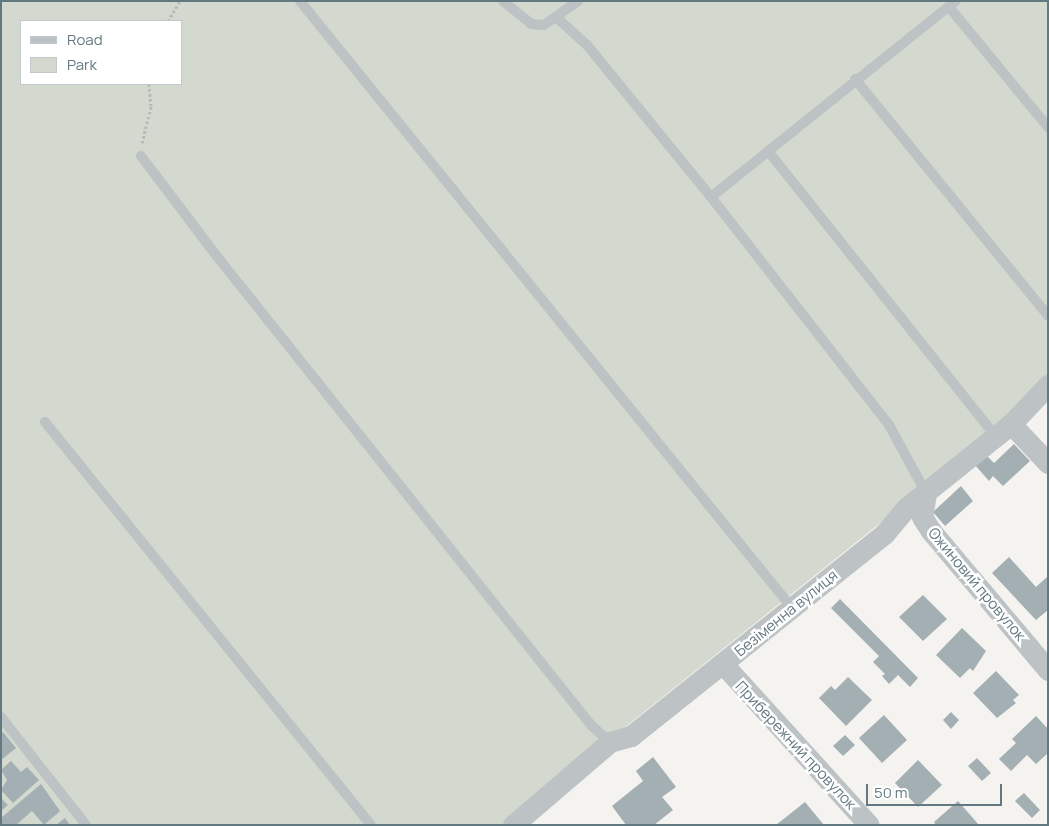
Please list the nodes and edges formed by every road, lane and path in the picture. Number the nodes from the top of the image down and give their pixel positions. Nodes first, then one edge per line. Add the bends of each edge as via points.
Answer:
1 (180, 1) edge
2 (300, 1) edge
3 (503, 1) edge
4 (578, 1) edge
5 (953, 4) edge
6 (557, 18) junction
7 (169, 20) edge
8 (855, 79) junction
9 (149, 85) edge
10 (1048, 127) edge
11 (768, 151) junction
12 (141, 156) joint
13 (711, 196) junction
14 (1048, 316) edge
15 (1048, 385) edge
16 (45, 422) dead end
17 (1004, 431) junction
18 (1048, 463) edge
19 (926, 493) junction
20 (931, 531) junction
21 (885, 533) junction
22 (792, 608) junction
23 (723, 664) junction
24 (1048, 670) edge
25 (1, 717) edge
26 (610, 742) junction
27 (86, 825) edge
28 (371, 825) edge
29 (513, 825) edge
30 (869, 825) edge

1 - 7 path
2 - 22 lane
3 - 6 lane via 530,24 544,25
4 - 6 lane
5 - 8 lane
5 - 10 lane
6 - 13 lane via 587,45
8 - 11 lane
8 - 14 lane
9 - 12 path via 151,106
11 - 13 lane
11 - 17 lane
12 - 26 lane via 218,259 586,718
13 - 19 lane via 889,425
15 - 17 street, Безіменна вулиця
16 - 28 lane
17 - 18 street
17 - 19 street, Безіменна вулиця
19 - 20 street, Ожиновий провулок via 922,517
19 - 21 street, Безіменна вулиця via 906,508
20 - 21 street via 918,526
20 - 24 street, Ожиновий провулок
21 - 22 street, Безіменна вулиця
22 - 23 street, Безіменна вулиця
23 - 26 street, Безіменна вулиця via 631,736
23 - 30 street, Прибережний провулок
25 - 27 lane
26 - 29 street, Безіменна вулиця

